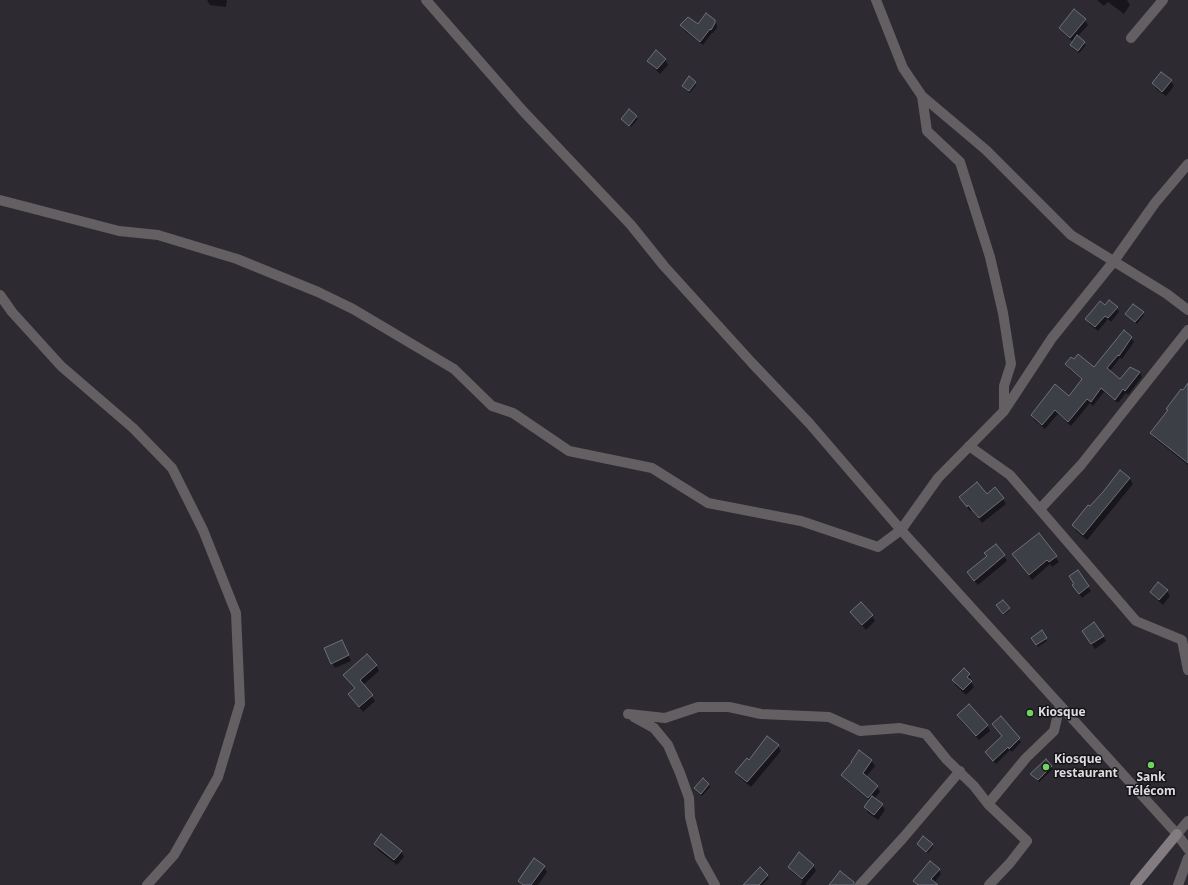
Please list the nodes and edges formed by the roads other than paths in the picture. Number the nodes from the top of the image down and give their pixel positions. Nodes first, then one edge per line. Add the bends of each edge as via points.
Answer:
1 (426, 0) edge
2 (876, 0) edge
3 (1163, 0) edge
4 (1131, 38) dead end
5 (922, 96) junction
6 (1188, 164) edge
7 (0, 200) edge
8 (1114, 261) junction
9 (0, 295) edge
10 (1188, 310) edge
11 (1188, 330) edge
12 (1004, 411) junction
13 (969, 446) junction
14 (1040, 509) junction
15 (901, 530) junction
16 (1188, 670) edge
17 (1060, 705) junction
18 (960, 771) junction
19 (988, 804) junction
20 (1188, 821) edge
21 (1177, 834) junction
22 (1188, 849) edge
23 (1188, 858) edge
24 (862, 884) edge
25 (147, 885) edge
26 (715, 885) edge
27 (989, 885) edge
28 (1135, 885) edge
29 (1178, 885) edge

1 - 15 street via 523,111 631,225 664,266 810,424
2 - 5 street via 903,68
3 - 4 street
5 - 8 street via 986,150 1072,235
5 - 12 street via 927,131 960,162 990,257 1011,364 1004,386
6 - 8 street via 1155,203
7 - 15 street via 119,232 158,235 237,259 318,292 354,309 454,369 492,406 513,413 569,451 652,468 708,503 801,521 878,547
8 - 10 street
8 - 12 street via 1052,338
9 - 25 street via 61,366 133,428 172,468 203,530 236,613 240,704 218,777 174,855
11 - 14 street via 1081,465
12 - 13 street
13 - 14 street via 1010,475
13 - 15 street via 938,478
14 - 16 street via 1136,621 1182,640
15 - 17 street
17 - 19 street via 1054,731 1026,758
17 - 21 street
18 - 19 street
18 - 24 street
18 - 26 street via 947,760 926,734 900,728 860,731 829,717 761,714 729,707 698,707 665,718 628,714 654,728 668,745 689,798 690,817 700,858
19 - 27 street via 1027,841
20 - 21 street
21 - 22 street
21 - 28 street
23 - 29 street

